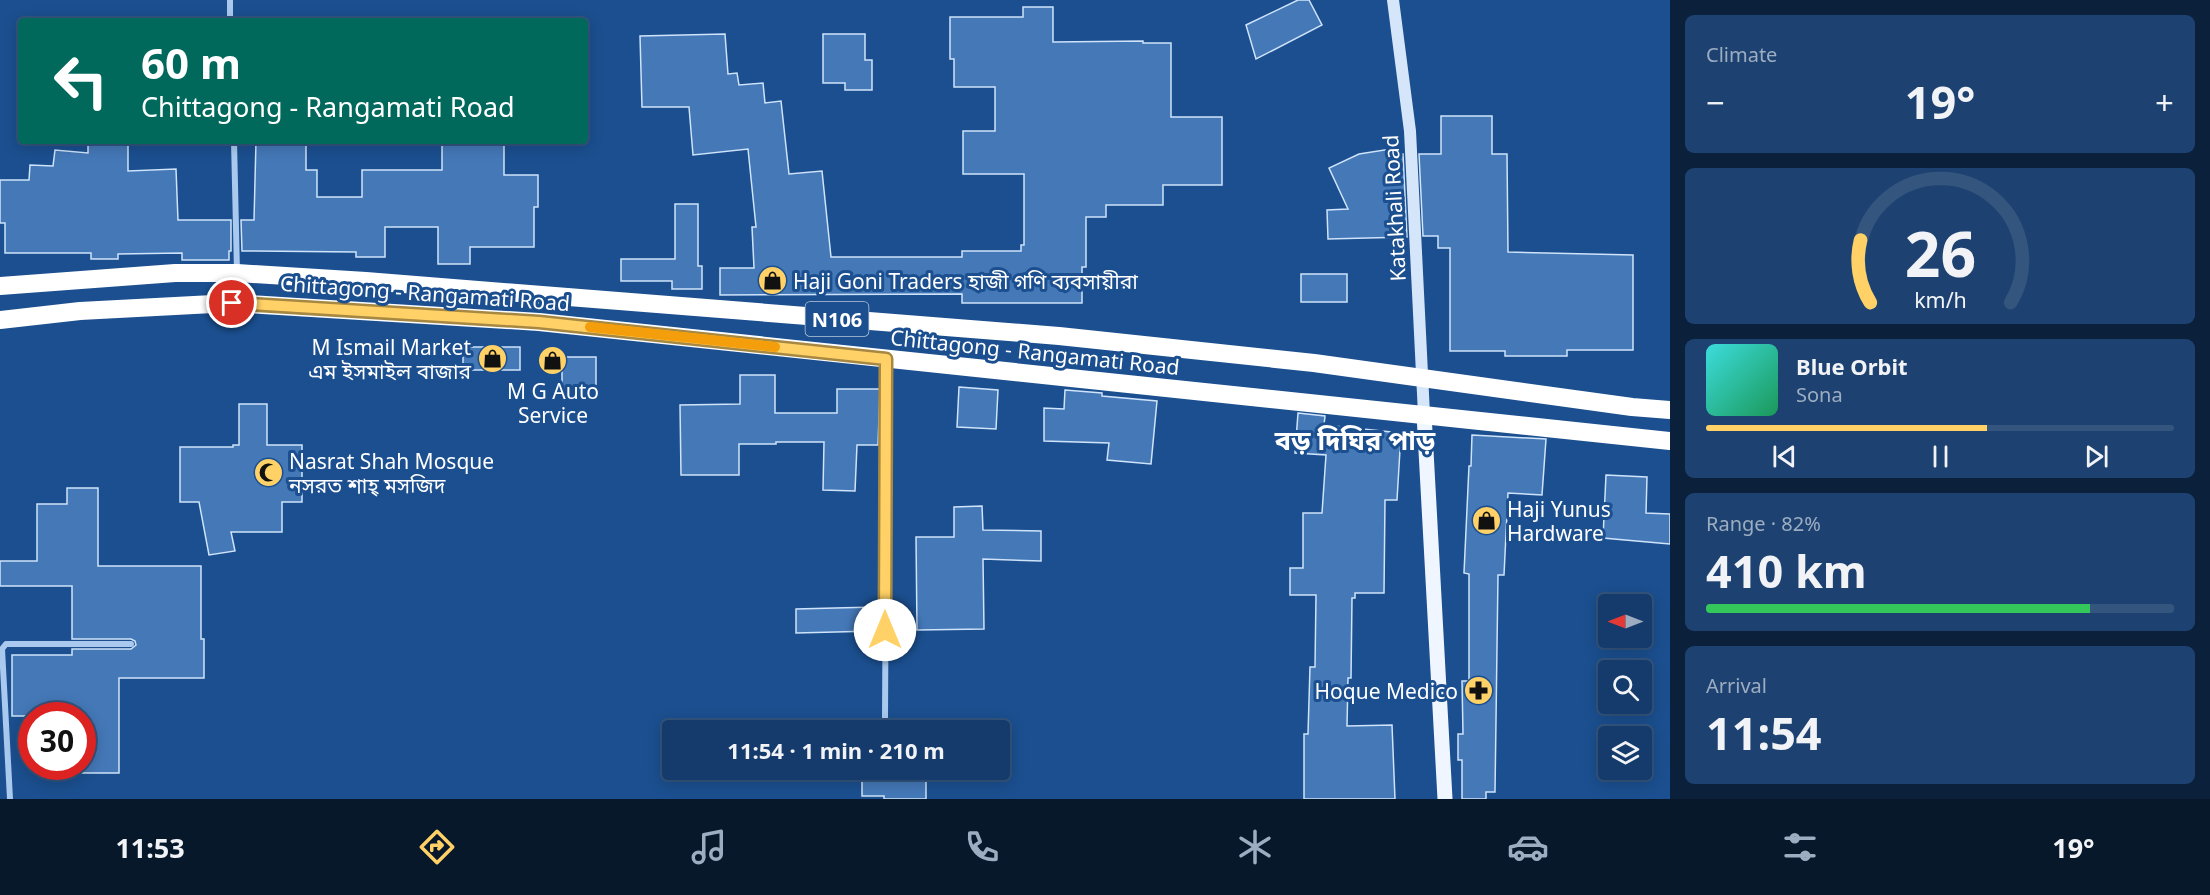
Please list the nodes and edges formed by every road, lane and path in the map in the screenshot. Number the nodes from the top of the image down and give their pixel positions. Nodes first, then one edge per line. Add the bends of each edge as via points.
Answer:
1 (230, 0) edge
2 (1393, 0) edge
3 (231, 18) edge
4 (234, 144) edge
5 (237, 273) junction
6 (0, 286) edge
7 (0, 320) edge
8 (886, 359) junction
9 (1422, 377) junction
10 (1670, 410) edge
11 (1424, 414) junction
12 (1670, 441) edge
13 (131, 644) dead end
14 (885, 720) dead end
15 (10, 799) edge
16 (1445, 799) edge

1 - 3 street
2 - 9 street, Katakhali Road via 1410,131
4 - 5 street
5 - 6 highway, Chittagong - Rangamati Road / N106 via 175,273
5 - 9 highway, Chittagong - Rangamati Road / N106 via 1059,336
7 - 8 highway, Chittagong - Rangamati Road / N106 via 80,311 232,303 539,322
8 - 11 highway, Chittagong - Rangamati Road / N106
8 - 14 street
9 - 10 highway, Chittagong - Rangamati Road / N106
9 - 11 street, Katakhali Road
11 - 12 highway, Chittagong - Rangamati Road / N106
11 - 16 main road
13 - 15 street via 6,644 2,648

